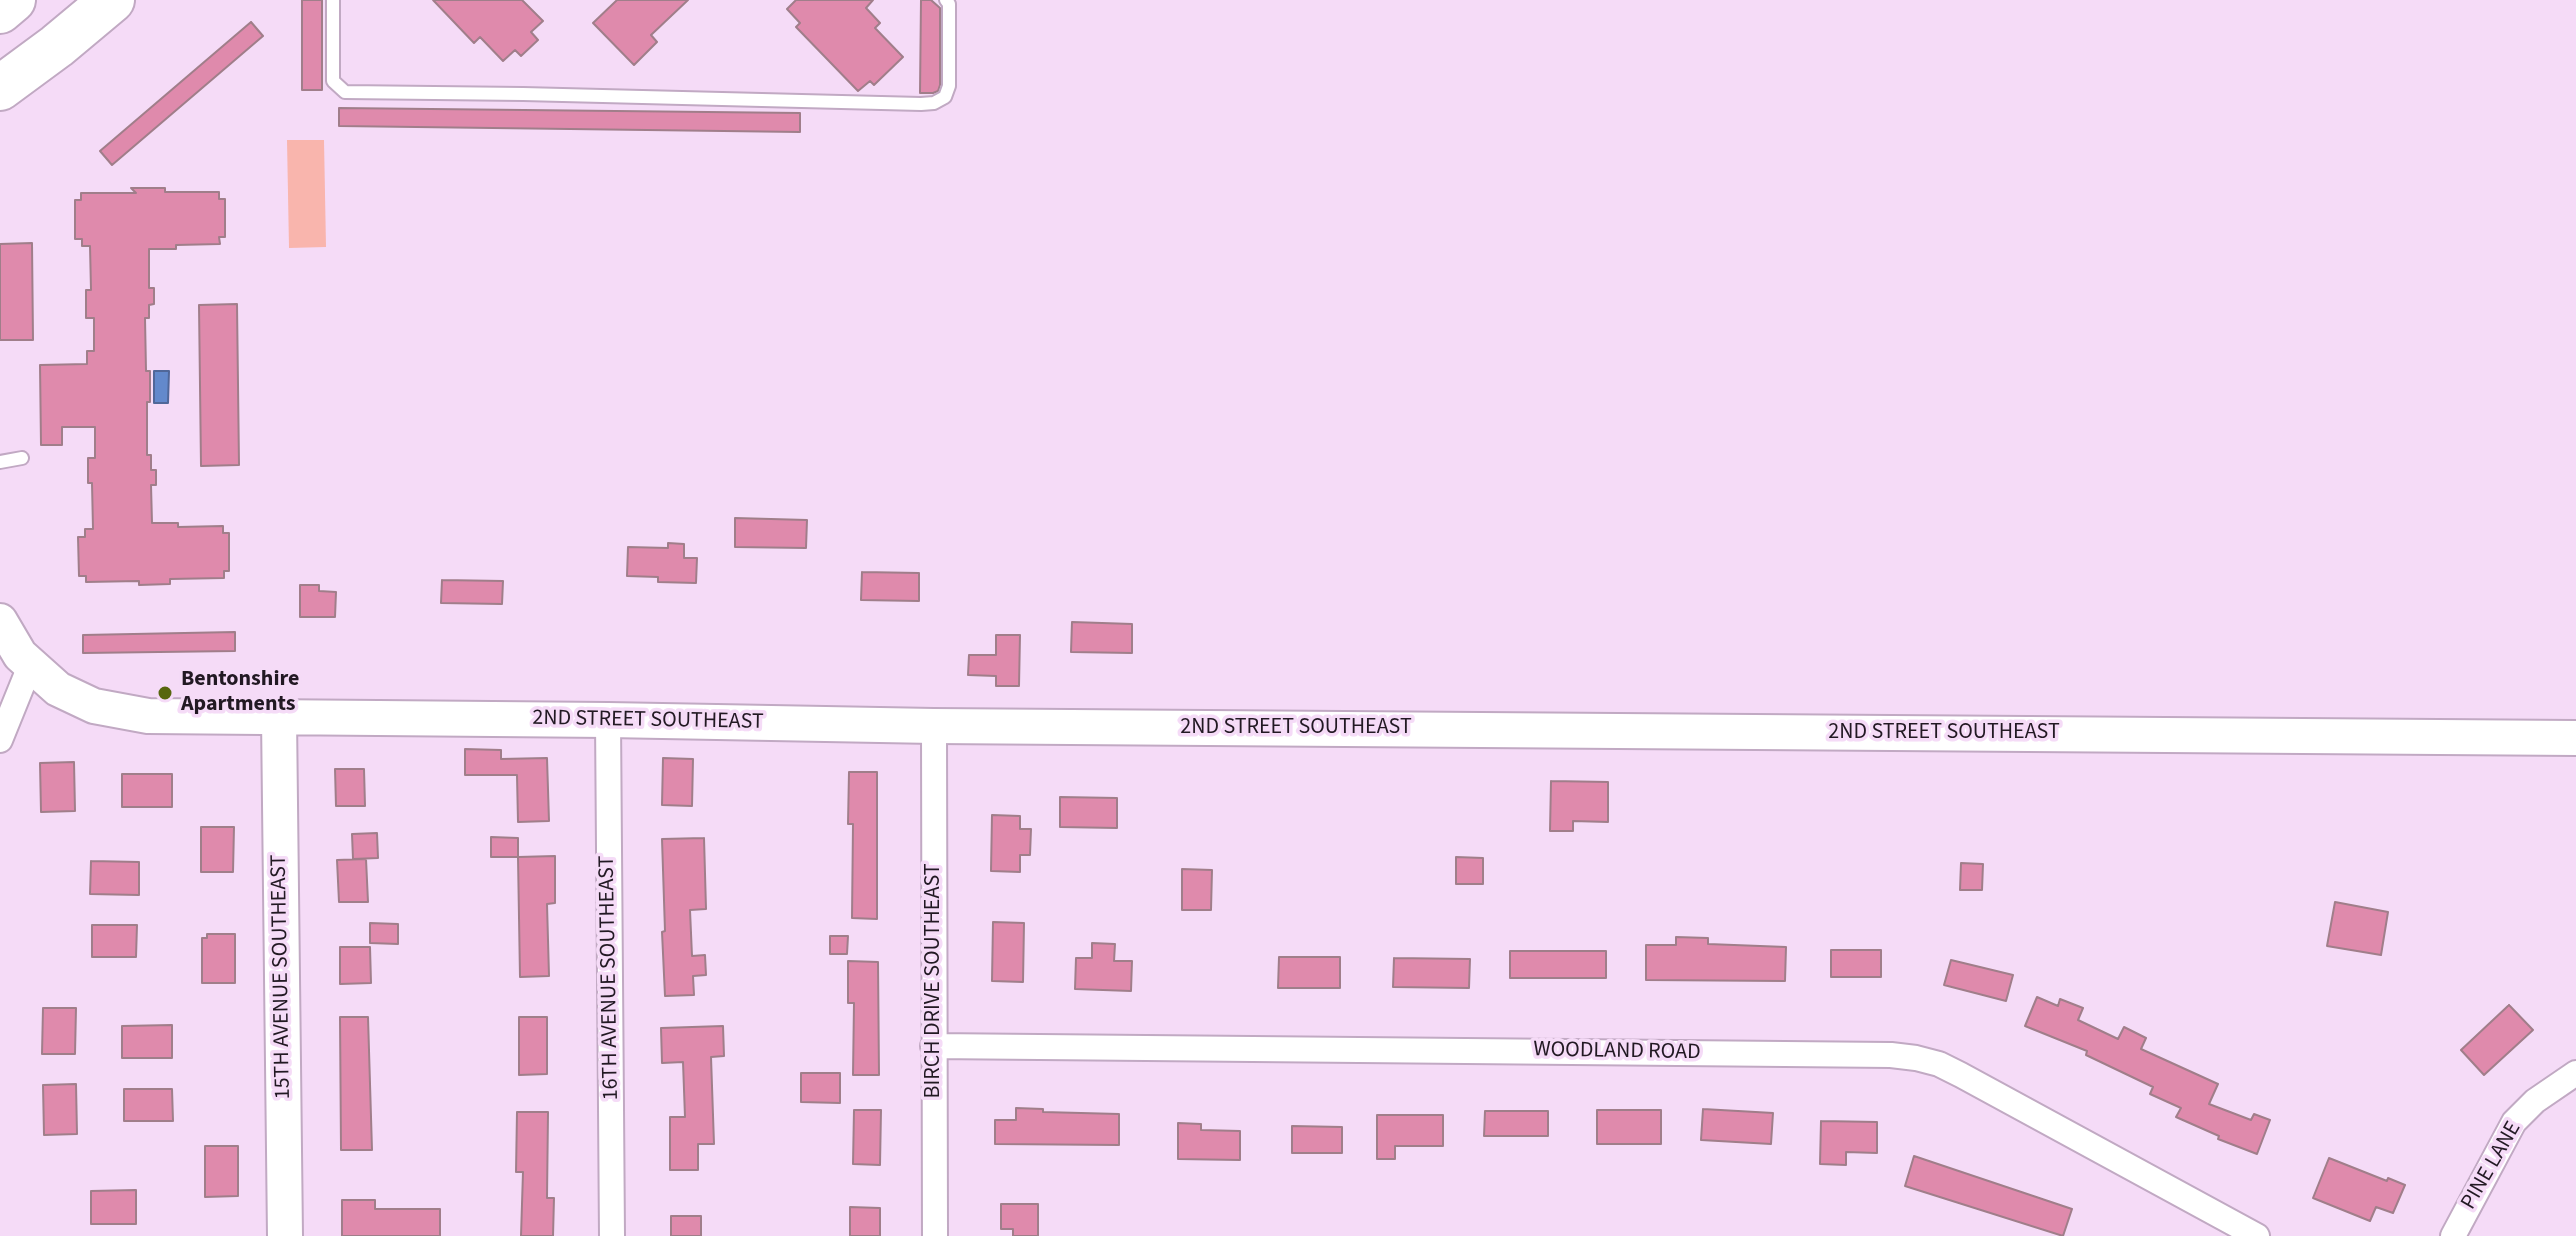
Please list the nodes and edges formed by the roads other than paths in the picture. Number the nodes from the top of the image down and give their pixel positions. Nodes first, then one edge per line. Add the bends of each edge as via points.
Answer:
1 (13, 0) edge
2 (112, 0) edge
3 (333, 0) edge
4 (946, 0) edge
5 (0, 11) edge
6 (0, 88) edge
7 (22, 458) dead end
8 (0, 462) edge
9 (0, 621) edge
10 (30, 666) junction
11 (279, 717) junction
12 (608, 720) junction
13 (934, 726) junction
14 (2576, 738) edge
15 (0, 740) edge
16 (933, 1046) junction
17 (2576, 1073) edge
18 (2216, 1226) edge
19 (285, 1236) edge
20 (612, 1236) edge
21 (935, 1236) edge
22 (2257, 1236) edge
23 (2453, 1236) edge

1 - 5 highway
2 - 6 highway
3 - 4 lane via 333,81 345,92 921,104 945,97 949,86
7 - 8 lane
9 - 10 street, 2ND STREET SOUTHEAST
10 - 11 street, 2ND STREET SOUTHEAST via 58,689 109,711
10 - 15 street
11 - 12 street, 2ND STREET SOUTHEAST
11 - 19 street, 15TH AVENUE SOUTHEAST
12 - 13 street, 2ND STREET SOUTHEAST
12 - 20 street, 16TH AVENUE SOUTHEAST
13 - 14 street, 2ND STREET SOUTHEAST
13 - 16 street, BIRCH DRIVE SOUTHEAST
16 - 18 street, WOODLAND ROAD via 1916,1058 1961,1075
16 - 21 street, BIRCH DRIVE SOUTHEAST
17 - 23 street, PINE LANE via 2514,1122
18 - 22 street, WOODLAND ROAD

